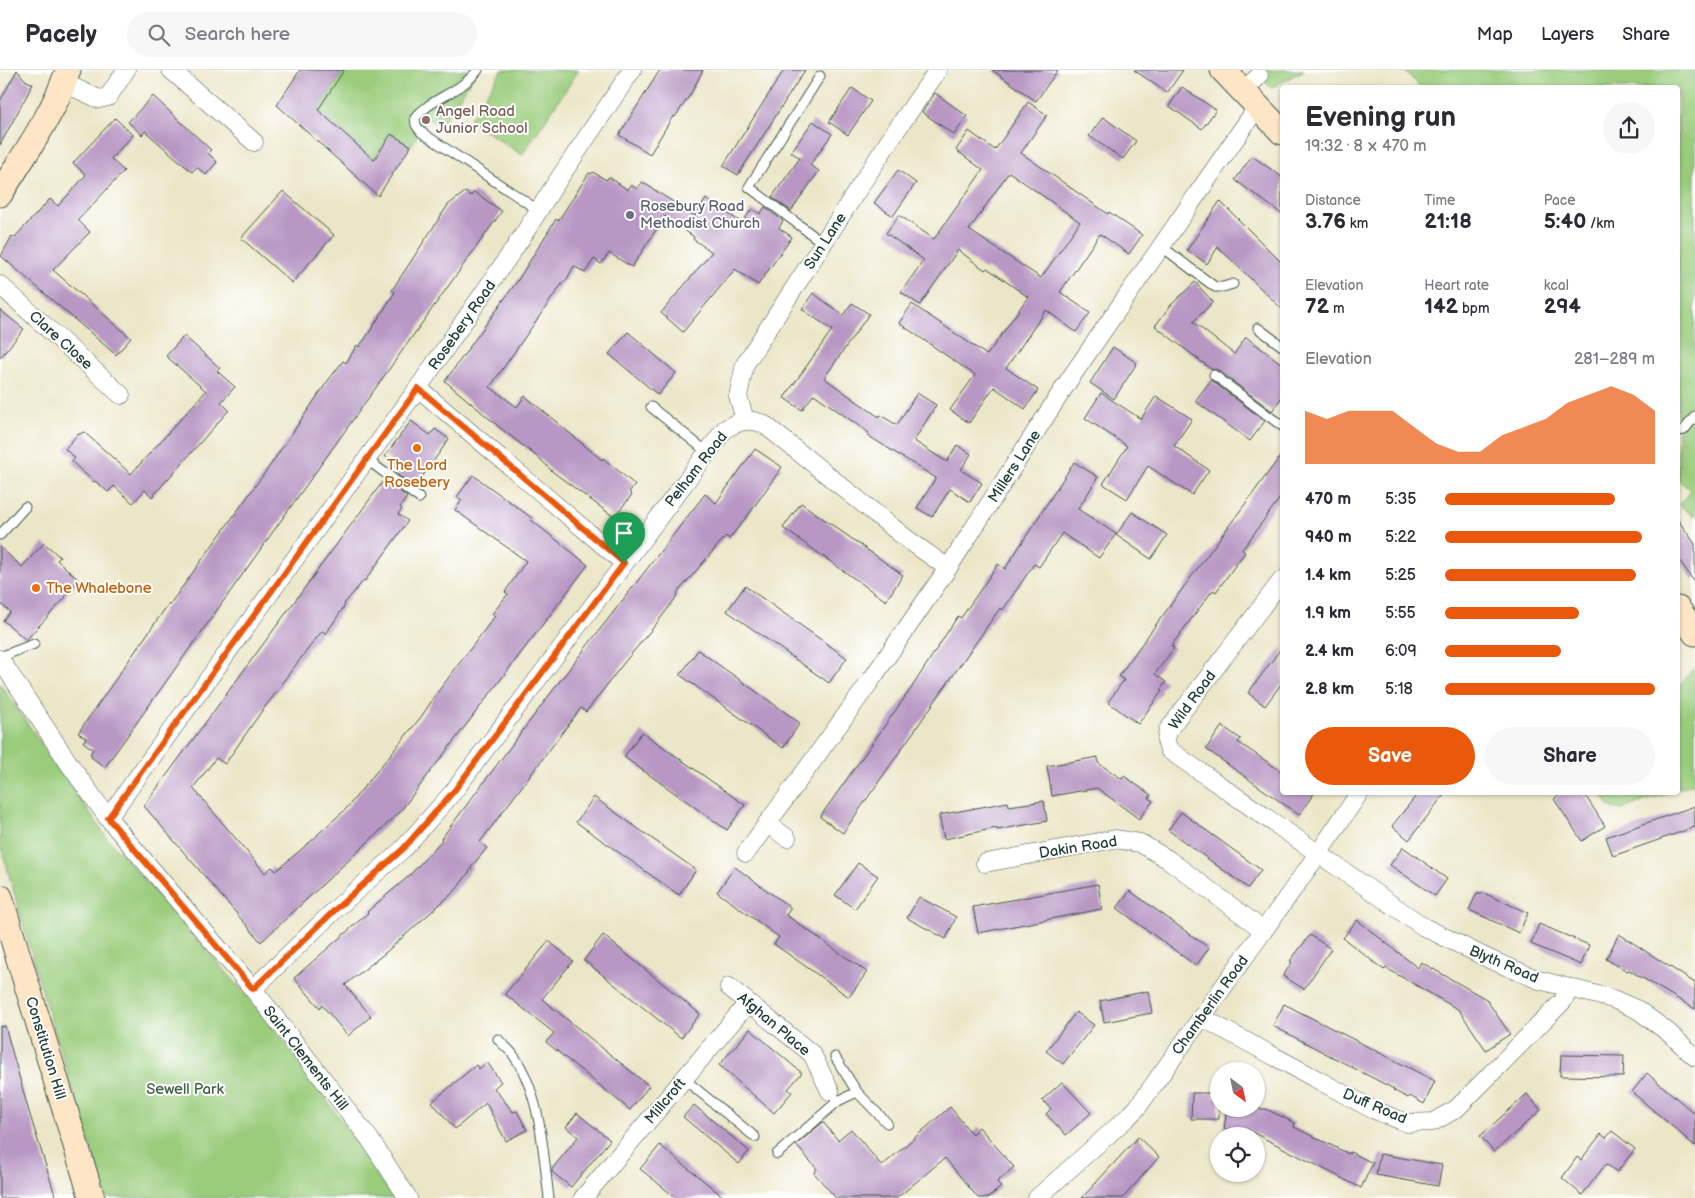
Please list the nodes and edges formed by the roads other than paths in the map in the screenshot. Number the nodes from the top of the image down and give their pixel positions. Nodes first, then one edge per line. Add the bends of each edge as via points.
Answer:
1 (126, 70) edge
2 (171, 70) edge
3 (478, 70) edge
4 (632, 70) edge
5 (938, 70) edge
6 (1223, 70) edge
7 (66, 76) edge
8 (820, 76) dead end
9 (1254, 91) junction
10 (1280, 129) edge
11 (254, 142) dead end
12 (0, 194) edge
13 (538, 210) junction
14 (823, 243) junction
15 (1161, 246) junction
16 (1233, 284) dead end
17 (0, 285) edge
18 (1258, 328) dead end
19 (1280, 344) edge
20 (1214, 375) dead end
21 (418, 388) junction
22 (121, 395) dead end
23 (651, 407) dead end
24 (1695, 416) edge
25 (745, 420) junction
26 (1280, 424) edge
27 (1680, 431) edge
28 (707, 452) junction
29 (366, 459) junction
30 (419, 498) dead end
31 (25, 507) dead end
32 (0, 535) edge
33 (624, 563) junction
34 (948, 568) junction
35 (1280, 583) edge
36 (1680, 612) edge
37 (1695, 633) edge
38 (34, 644) dead end
39 (0, 658) edge
40 (1358, 795) edge
41 (108, 818) junction
42 (767, 823) junction
43 (787, 838) dead end
44 (746, 853) dead end
45 (1318, 854) junction
46 (985, 863) dead end
47 (0, 898) edge
48 (1264, 930) junction
49 (729, 987) dead end
50 (1572, 988) junction
51 (253, 989) junction
52 (748, 1003) junction
53 (1201, 1017) junction
54 (498, 1039) dead end
55 (835, 1057) dead end
56 (1695, 1057) edge
57 (684, 1079) junction
58 (857, 1092) junction
59 (834, 1096) junction
60 (887, 1123) dead end
61 (756, 1138) dead end
62 (777, 1154) dead end
63 (92, 1198) edge
64 (408, 1198) edge
65 (549, 1198) edge
66 (583, 1198) edge
67 (1037, 1198) edge

1 - 7 street via 108,97 99,99
2 - 11 street
3 - 13 lane via 470,80 447,96 423,108 415,118 416,125 420,132
4 - 13 street, Rosebery Road
5 - 14 street, Sun Lane
6 - 9 main road
7 - 12 main road via 40,128
8 - 14 lane via 749,187
9 - 10 main road
9 - 15 street, Millers Lane
13 - 21 street, Rosebery Road
14 - 25 street, Sun Lane via 745,364 738,396
15 - 16 lane via 1215,287
15 - 34 street, Millers Lane via 1069,380
17 - 22 street, Clare Close
18 - 19 lane
20 - 26 lane
21 - 29 street, Rosebery Road
21 - 33 street
23 - 28 lane
24 - 27 lane
25 - 28 street, Pelham Road via 725,429
25 - 34 street via 757,420 765,425
28 - 33 street, Pelham Road
29 - 30 lane
29 - 41 street, Rosebery Road
31 - 32 lane
33 - 51 street, Pelham Road via 441,806 403,849
34 - 42 street, Millers Lane
35 - 45 street, Wild Road via 1168,730 1166,741 1170,750
36 - 37 main road
38 - 39 lane
39 - 41 street, Saint Clements Hill
40 - 45 street, Chamberlin Road
41 - 51 street, Saint Clements Hill
42 - 43 street
42 - 44 street, Millers Lane
45 - 48 street, Chamberlin Road
45 - 50 street, Blyth Road via 1424,927 1539,980
46 - 48 street, Dakin Road via 1115,839 1140,843 1169,860
47 - 63 main road, Constitution Hill
48 - 53 street, Chamberlin Road
49 - 52 street, Afghan Place
50 - 53 street, Duff Road via 1456,1109 1433,1122 1407,1123 1372,1109
50 - 56 street, Blyth Road via 1613,999 1638,1010
51 - 64 street, Saint Clements Hill via 369,1138
52 - 57 street, Millcroft
52 - 59 street, Afghan Place via 812,1054
53 - 67 street, Chamberlin Road via 1132,1112
54 - 65 lane via 514,1056 524,1075 539,1118
55 - 58 lane
57 - 61 lane
57 - 66 street, Millcroft
58 - 59 lane
58 - 60 lane
59 - 62 lane

